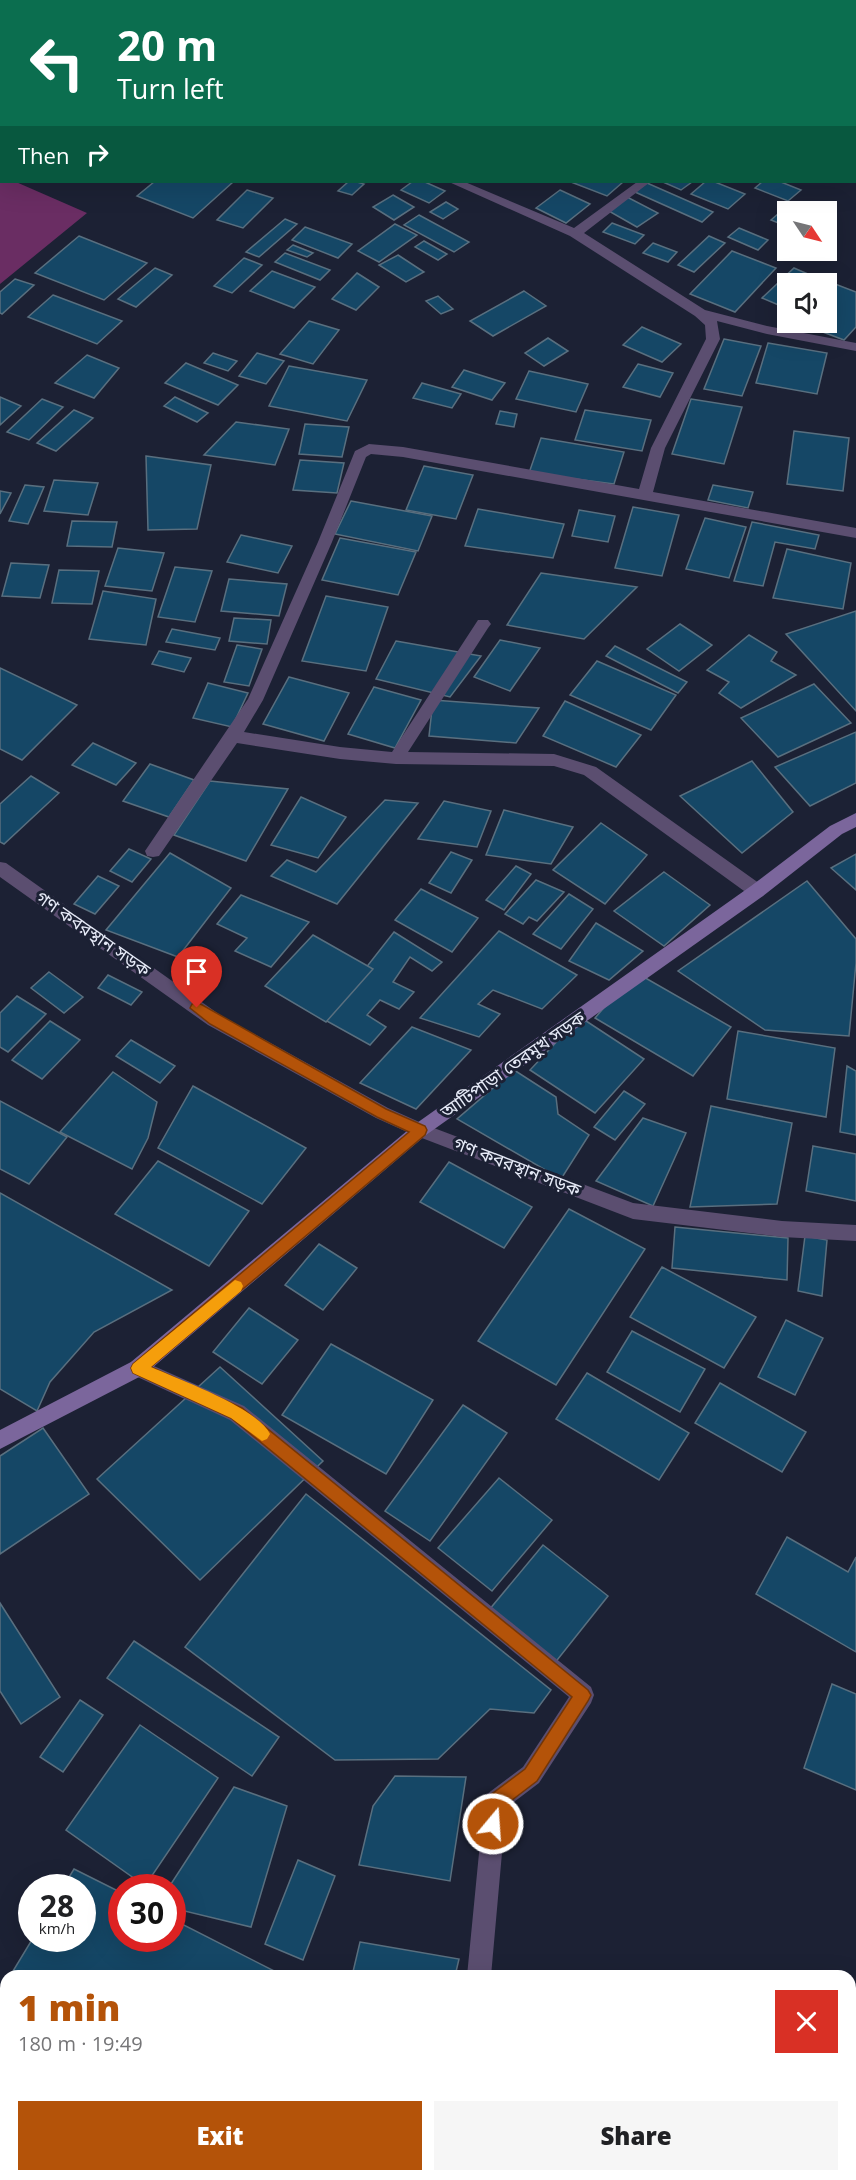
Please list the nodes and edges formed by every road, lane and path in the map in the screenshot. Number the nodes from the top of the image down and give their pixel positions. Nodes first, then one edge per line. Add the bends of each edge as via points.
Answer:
1 (457, 183) edge
2 (643, 183) edge
3 (575, 233) junction
4 (700, 313) junction
5 (856, 346) edge
6 (645, 495) junction
7 (856, 534) edge
8 (483, 624) dead end
9 (233, 736) junction
10 (396, 758) junction
11 (856, 819) edge
12 (153, 851) dead end
13 (0, 868) edge
14 (757, 891) junction
15 (420, 1130) junction
16 (856, 1233) edge
17 (138, 1368) junction
18 (0, 1440) edge
19 (480, 1970) edge

1 - 3 street
2 - 3 street
3 - 4 street
4 - 5 street
4 - 6 street via 712,324 713,339 658,448
6 - 7 street
6 - 9 street via 403,452 369,449 360,454 326,542 255,700
8 - 10 street
9 - 10 street
9 - 12 street
10 - 14 street via 554,760 590,771
11 - 14 main road, আটিপাড়া তেরমুখ সড়ক
13 - 15 street, গণ কবরস্থান সড়ক via 214,1020
14 - 15 main road, আটিপাড়া তেরমুখ সড়ক
15 - 16 street, গণ কবরস্থান সড়ক via 633,1212
15 - 17 main road, আটিপাড়া তেরমুখ সড়ক
17 - 18 main road, আটিপাড়া তেরমুখ সড়ক
17 - 19 street via 237,1413 583,1695 531,1775 495,1802

